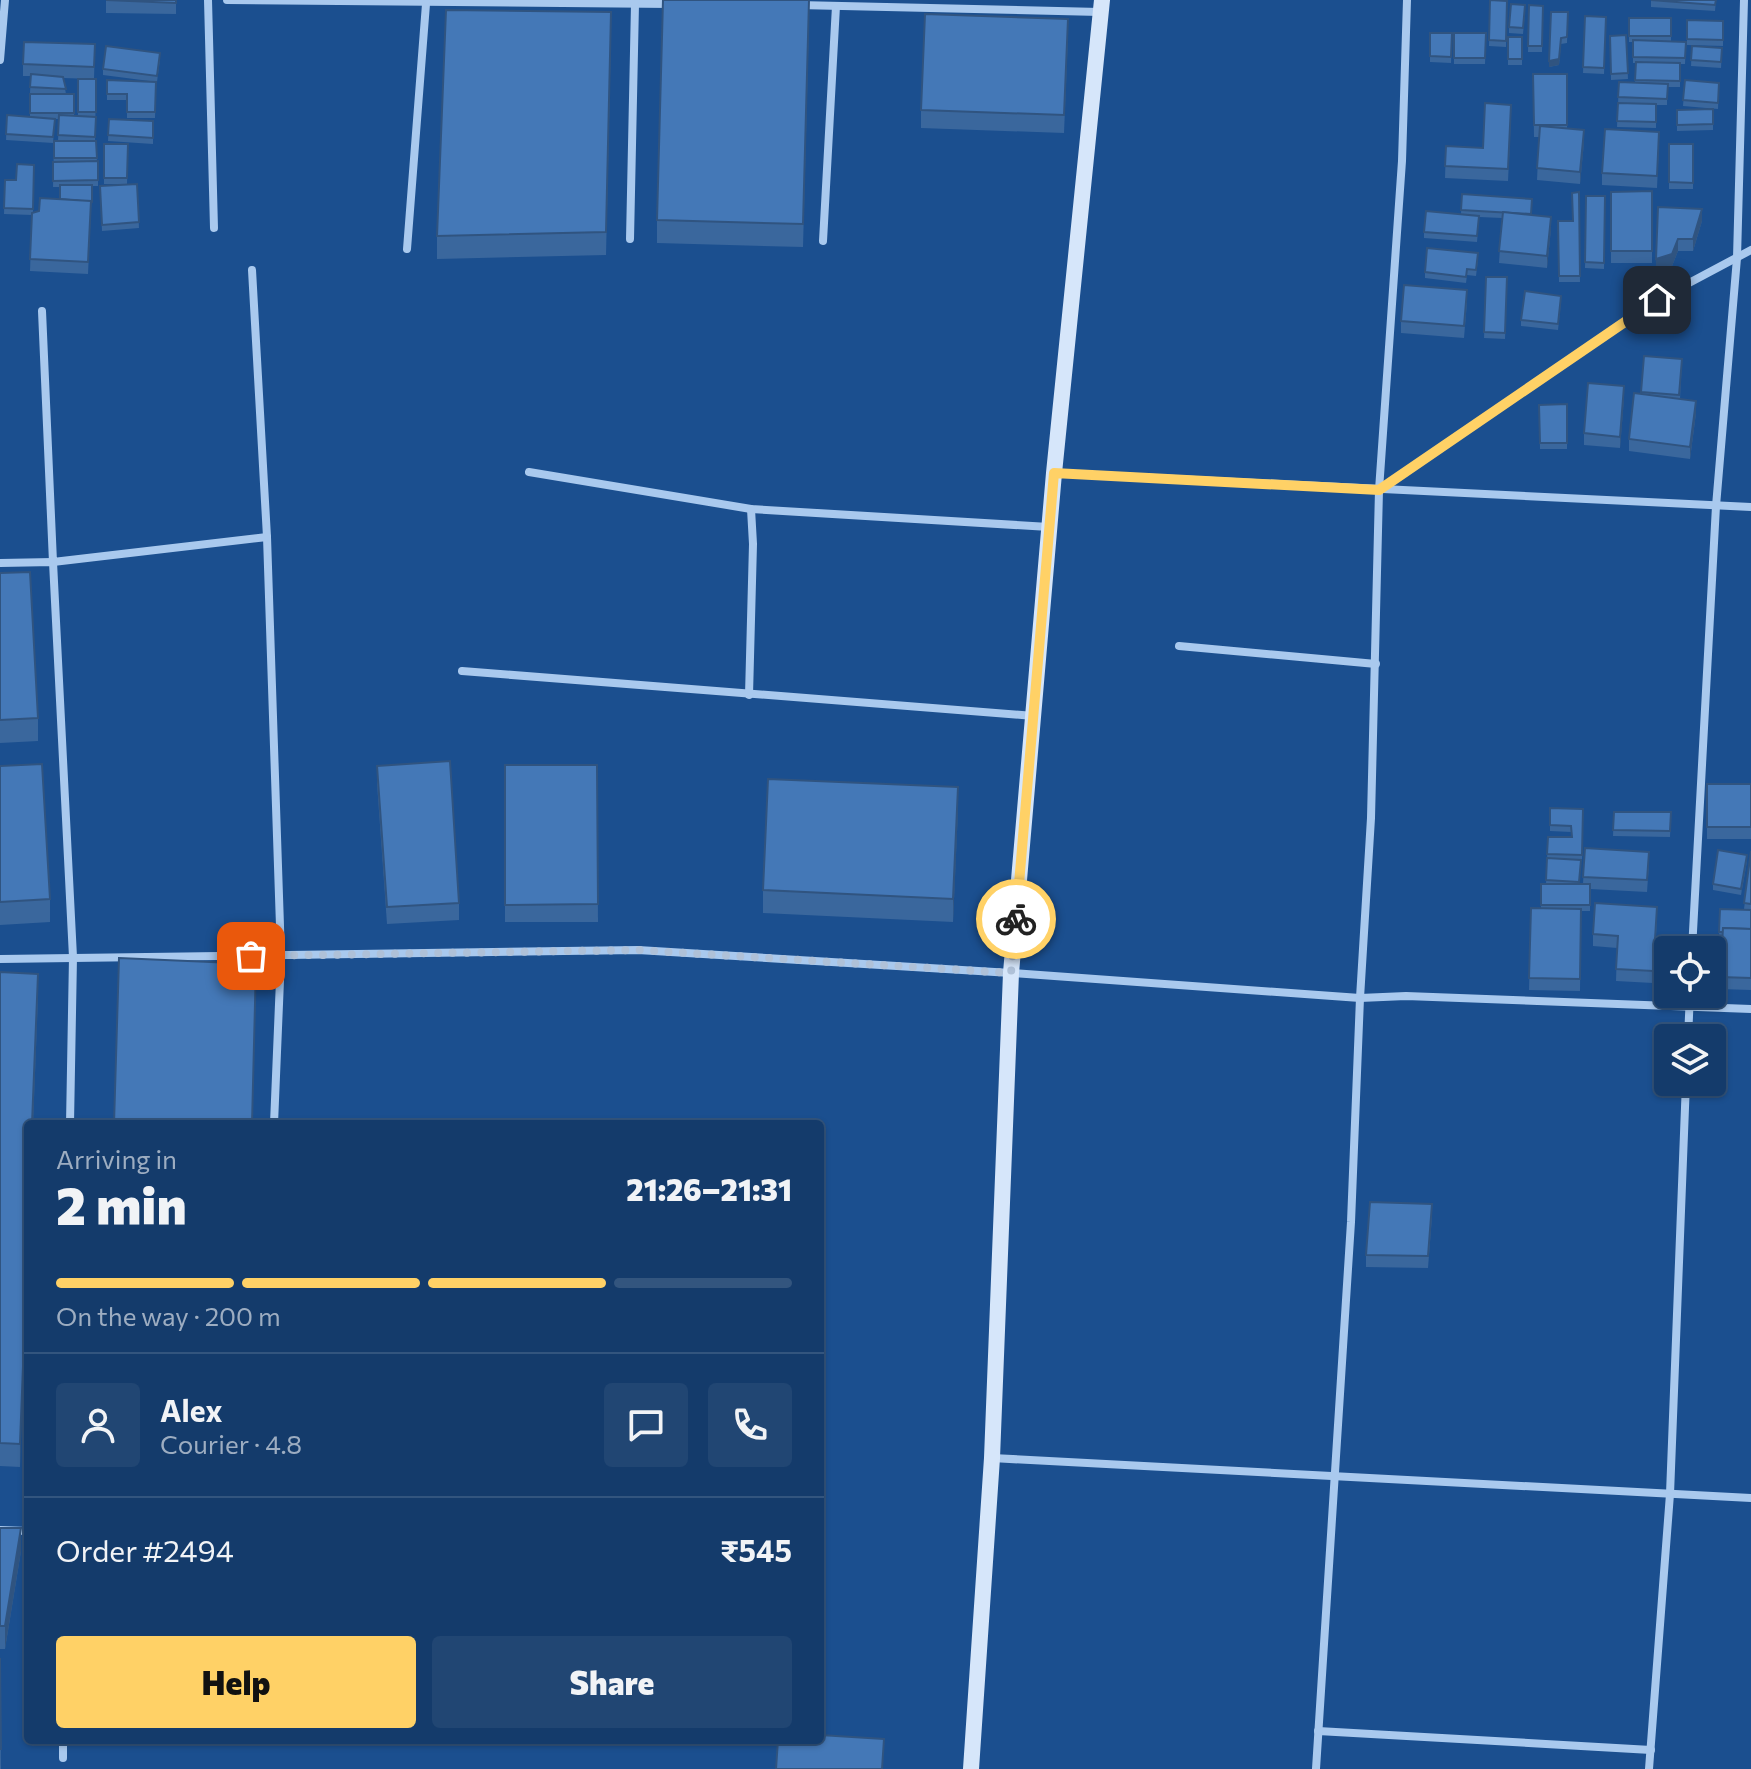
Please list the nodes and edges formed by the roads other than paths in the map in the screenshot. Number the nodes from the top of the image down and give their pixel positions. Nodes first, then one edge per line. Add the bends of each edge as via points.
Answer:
1 (5, 0) edge
2 (208, 0) edge
3 (227, 0) edge
4 (1407, 0) edge
5 (1744, 0) edge
6 (522, 1) edge
7 (426, 4) junction
8 (635, 4) junction
9 (678, 4) edge
10 (954, 4) edge
11 (788, 5) edge
12 (836, 6) junction
13 (1102, 6) edge
14 (0, 60) edge
15 (214, 228) dead end
16 (630, 239) dead end
17 (823, 241) dead end
18 (407, 249) dead end
19 (1751, 250) edge
20 (1737, 258) junction
21 (252, 270) dead end
22 (42, 311) dead end
23 (529, 472) dead end
24 (1054, 473) junction
25 (1379, 490) junction
26 (1716, 506) junction
27 (1751, 507) edge
28 (751, 509) junction
29 (1049, 527) junction
30 (267, 537) junction
31 (53, 562) junction
32 (0, 563) edge
33 (1179, 646) dead end
34 (1376, 664) junction
35 (462, 671) dead end
36 (749, 695) junction
37 (1035, 716) junction
38 (1693, 936) edge
39 (281, 956) junction
40 (73, 957) junction
41 (0, 959) edge
42 (1011, 973) junction
43 (1360, 998) junction
44 (1654, 1005) edge
45 (1726, 1008) edge
46 (1751, 1009) edge
47 (1685, 1096) edge
48 (70, 1120) edge
49 (274, 1120) edge
50 (992, 1458) junction
51 (1333, 1476) junction
52 (1670, 1494) junction
53 (1751, 1498) edge
54 (0, 1530) edge
55 (24, 1531) edge
56 (1318, 1731) junction
57 (63, 1744) edge
58 (1651, 1750) junction
59 (63, 1758) dead end
60 (971, 1769) edge
61 (1316, 1769) edge
62 (1649, 1769) edge

1 - 14 street
2 - 15 street
3 - 7 street
4 - 25 street via 1402,161
5 - 20 street
6 - 7 street
6 - 8 street
7 - 18 street
8 - 9 street
8 - 16 street
10 - 12 street
10 - 13 street
11 - 12 street
12 - 17 street
13 - 24 street
19 - 20 street
20 - 25 street via 1657,300
20 - 26 street
21 - 30 street
22 - 31 street
23 - 28 street
24 - 25 street
24 - 29 street
25 - 26 street
25 - 34 street
26 - 27 street
26 - 38 street
28 - 29 street
28 - 36 street
29 - 37 street
30 - 31 street
30 - 39 street
31 - 32 street
31 - 40 street
33 - 34 street
34 - 43 street
35 - 36 street
36 - 37 street
37 - 42 street
39 - 40 street
39 - 42 street via 638,950
39 - 49 street
40 - 41 street
40 - 48 street
42 - 43 street
42 - 50 street
43 - 44 street
43 - 51 street
45 - 46 street
47 - 52 street
50 - 51 street
50 - 60 street
51 - 52 street
51 - 56 street
52 - 53 street
52 - 58 street
54 - 55 street
56 - 58 street
56 - 61 street
57 - 59 street
58 - 62 street

